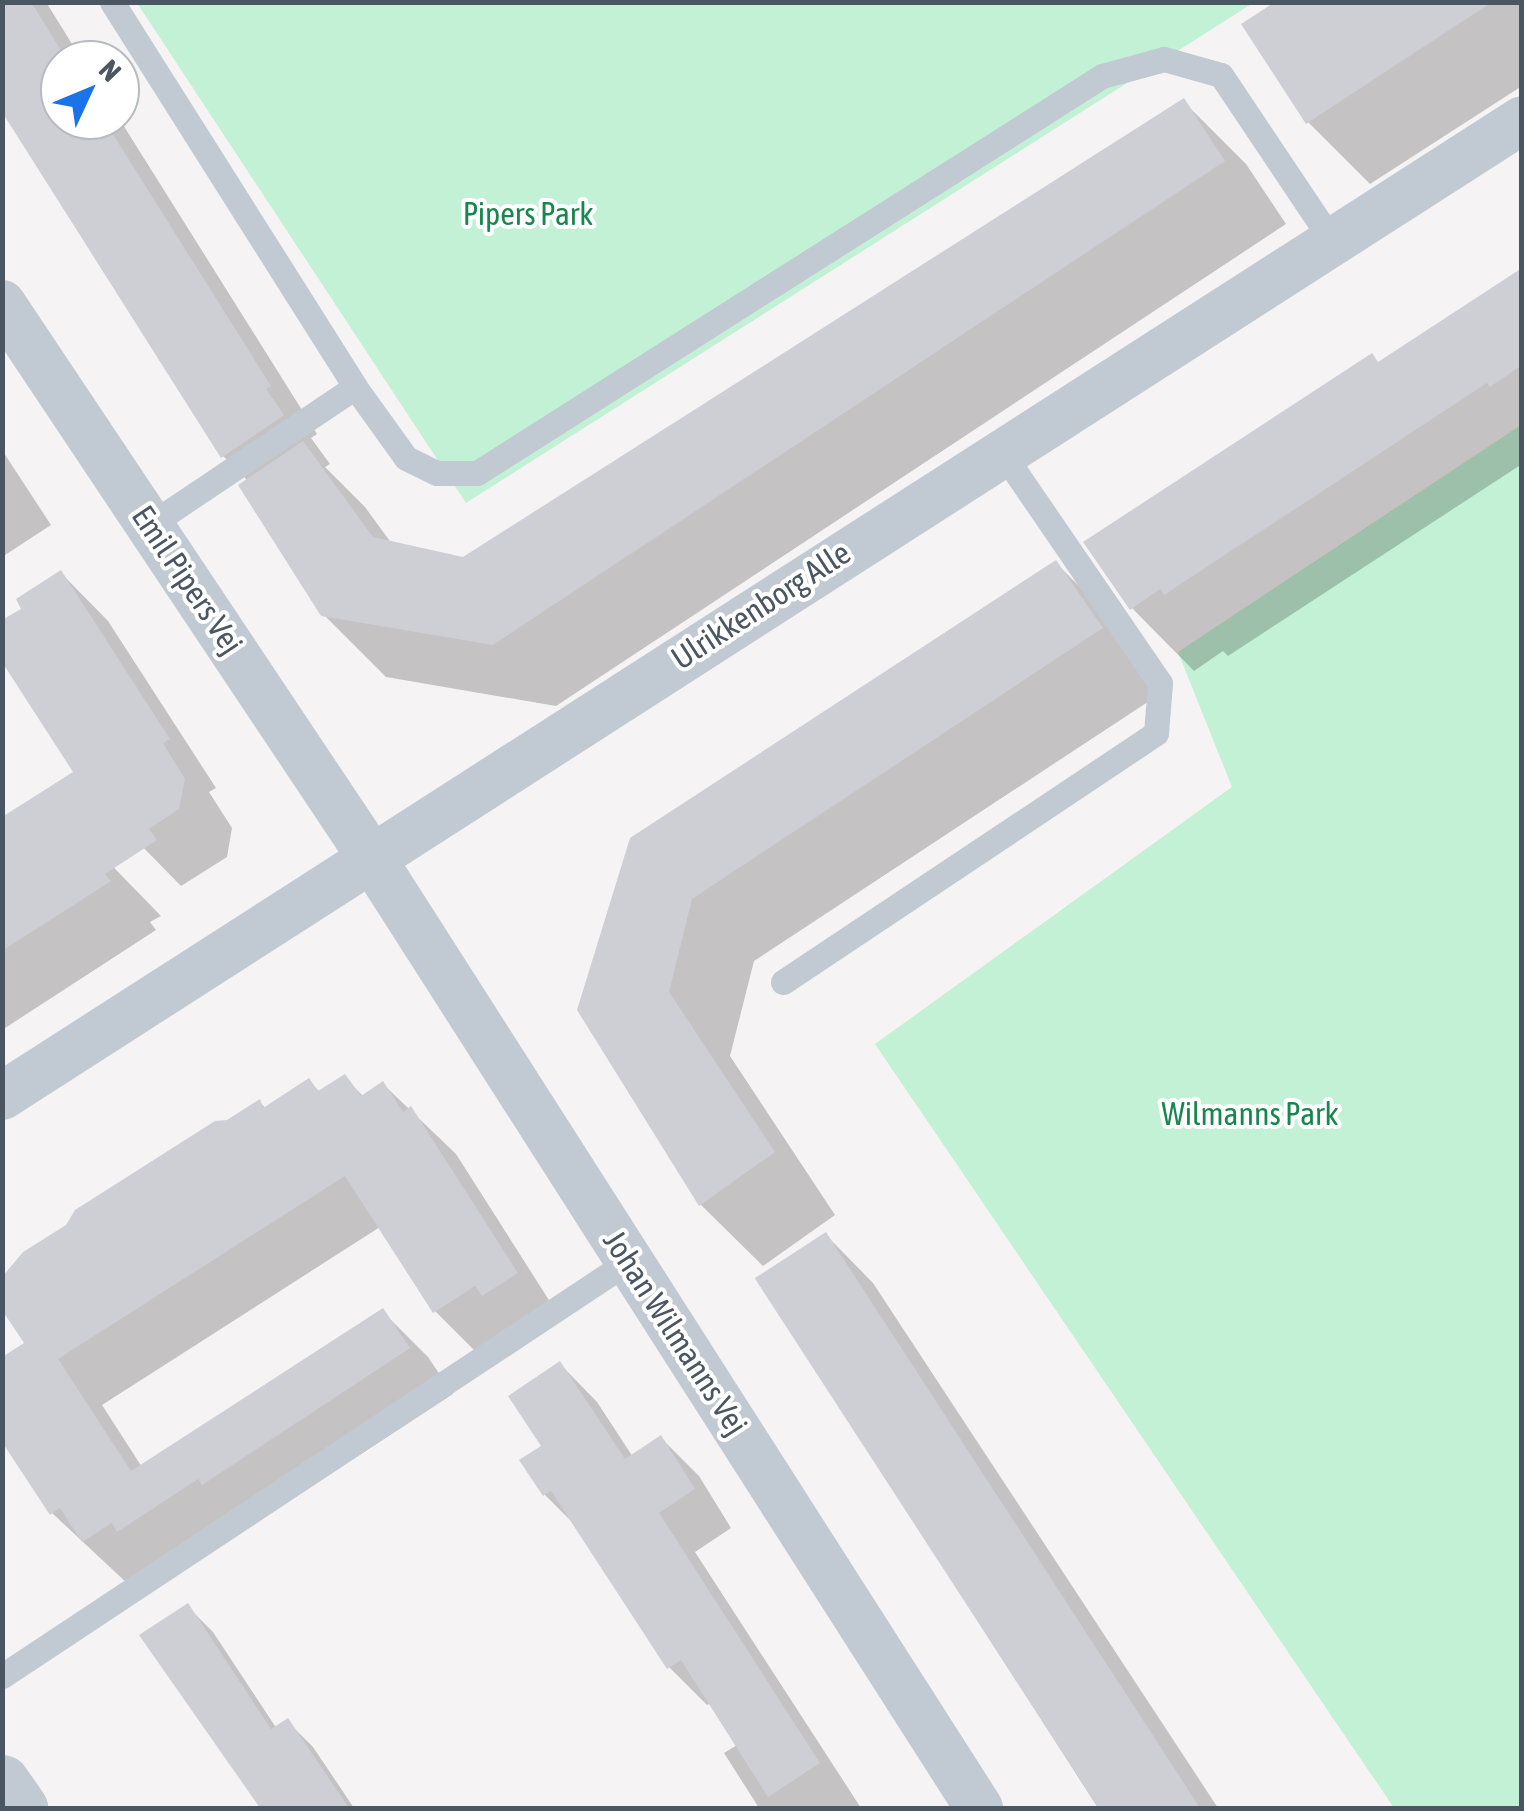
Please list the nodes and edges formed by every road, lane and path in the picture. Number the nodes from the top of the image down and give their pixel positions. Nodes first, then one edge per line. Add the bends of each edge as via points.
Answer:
1 (112, 2) edge
2 (1522, 120) edge
3 (1332, 240) junction
4 (2, 304) edge
5 (355, 387) junction
6 (1002, 452) junction
7 (150, 525) junction
8 (370, 856) junction
9 (783, 982) dead end
10 (2, 1096) edge
11 (630, 1262) junction
12 (2, 1676) edge
13 (2, 1782) edge
14 (20, 1808) edge
15 (979, 1808) edge

1 - 5 lane
2 - 3 street, Ulrikkenborg Alle
3 - 5 lane via 1222,75 1164,59 1102,76 477,473 437,474 406,458
3 - 6 street, Ulrikkenborg Alle
4 - 7 street, Emil Pipers Vej
5 - 7 lane
6 - 8 street, Ulrikkenborg Alle
6 - 9 lane via 1160,683 1156,732
7 - 8 street, Emil Pipers Vej
8 - 10 street, Ulrikkenborg Alle
8 - 11 street, Johan Wilmanns Vej
11 - 12 lane
11 - 15 street, Johan Wilmanns Vej
13 - 14 street

